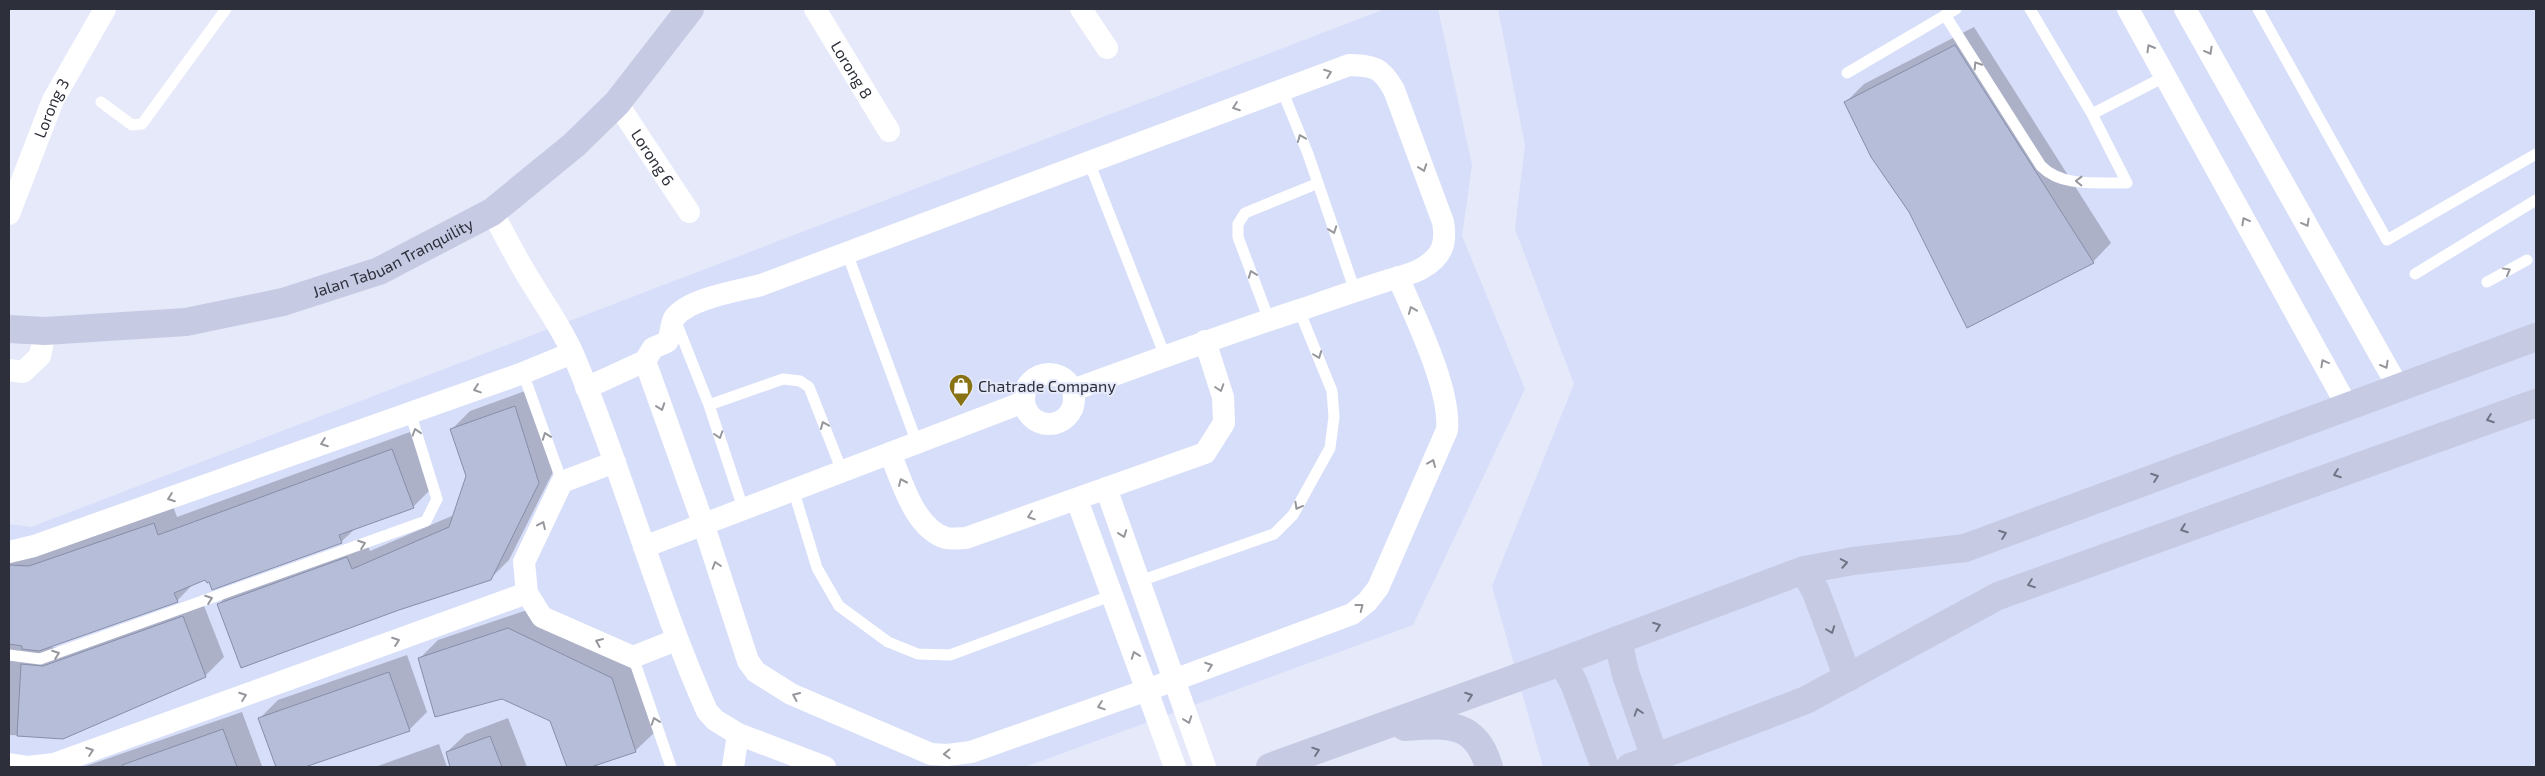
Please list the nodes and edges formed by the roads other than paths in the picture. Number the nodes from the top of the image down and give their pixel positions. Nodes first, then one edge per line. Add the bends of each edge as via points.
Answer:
1 (105, 9) edge
2 (226, 9) edge
3 (690, 9) edge
4 (815, 9) edge
5 (1081, 9) edge
6 (1956, 9) edge
7 (2030, 9) edge
8 (2128, 9) edge
9 (2185, 9) edge
10 (2258, 9) edge
11 (1945, 15) junction
12 (1108, 48) dead end
13 (1847, 73) dead end
14 (2166, 76) junction
15 (1282, 90) junction
16 (101, 102) dead end
17 (617, 103) junction
18 (2092, 114) junction
19 (889, 132) dead end
20 (2536, 154) edge
21 (1089, 162) junction
22 (1316, 184) junction
23 (2536, 200) edge
24 (492, 212) junction
25 (689, 212) dead end
26 (9, 214) edge
27 (847, 253) junction
28 (2527, 260) dead end
29 (2415, 274) dead end
30 (1398, 277) junction
31 (2487, 282) dead end
32 (1355, 291) junction
33 (1298, 310) junction
34 (674, 318) junction
35 (1269, 320) junction
36 (9, 329) edge
37 (45, 331) junction
38 (2536, 336) edge
39 (1205, 341) junction
40 (572, 353) junction
41 (1165, 356) junction
42 (645, 361) junction
43 (9, 370) edge
44 (523, 373) junction
45 (2398, 387) junction
46 (586, 388) junction
47 (1073, 390) junction
48 (1024, 402) junction
49 (2536, 403) edge
50 (708, 404) junction
51 (2347, 406) junction
52 (410, 412) junction
53 (917, 443) junction
54 (890, 453) junction
55 (615, 462) junction
56 (842, 471) junction
57 (562, 482) junction
58 (1106, 488) junction
59 (793, 489) junction
60 (1078, 500) junction
61 (743, 508) junction
62 (703, 523) junction
63 (644, 547) junction
64 (9, 552) edge
65 (1804, 570) junction
66 (1140, 581) junction
67 (527, 593) junction
68 (1113, 595) junction
69 (676, 640) junction
70 (1618, 640) junction
71 (9, 655) edge
72 (633, 657) junction
73 (1562, 662) junction
74 (1848, 678) junction
75 (1172, 679) junction
76 (1148, 690) junction
77 (1381, 729) junction
78 (738, 734) junction
79 (1655, 758) junction
80 (9, 764) edge
81 (671, 767) edge
82 (733, 767) edge
83 (825, 767) edge
84 (1175, 767) edge
85 (1205, 767) edge
86 (1270, 767) edge
87 (1489, 767) edge
88 (1605, 767) edge
89 (1630, 767) edge

1 - 26 street, Lorong 3 via 54,100
2 - 16 lane via 142,124 132,125
3 - 17 street, Jalan Tabuan Tranquility
4 - 19 street, Lorong 8
5 - 12 street
6 - 11 lane
7 - 18 lane
14 -> 8 street
9 -> 45 street
10 - 20 lane via 2387,240
11 - 13 lane
18 -> 11 lane via 2127,182 2067,181 2050,176 2040,166
14 - 18 lane
51 -> 14 street
15 -> 21 street
22 -> 15 lane via 1308,154
15 -> 30 street via 1349,65 1372,66 1384,73 1394,90 1443,222 1446,240 1439,255 1421,269
17 - 24 street, Jalan Tabuan Tranquility via 574,144
17 - 25 street, Lorong 6
21 - 27 street
21 - 41 lane
22 -> 32 lane
35 -> 22 lane via 1238,237 1238,224 1245,213
23 - 29 lane
24 - 37 street, Jalan Tabuan Tranquility via 379,271 283,302 186,322
24 - 40 street
27 - 34 street via 761,285 701,301 683,309
27 - 53 lane
31 -> 28 lane
30 - 32 street
75 -> 30 street via 1352,614 1368,602 1378,588 1447,430 1444,392
32 - 33 street
33 - 35 street
33 -> 66 lane via 1332,390 1334,417 1330,448 1293,515 1274,534
34 - 42 street via 667,342 653,348
34 - 50 lane
35 - 39 street
36 - 37 street, Jalan Tabuan Tranquility
37 - 43 street via 40,356 24,372
38 - 45 street
39 - 41 street
39 -> 58 street via 1223,397 1224,423 1215,439 1205,453
40 - 44 street
40 - 46 street
41 - 47 street
42 - 46 street
42 -> 62 street
44 -> 52 street
57 -> 44 lane
45 - 51 street
46 - 55 street
47 - 48 street via 1061,377 1043,374 1028,385
47 - 48 street via 1074,402 1070,413 1055,423 1043,423 1033,418
48 - 53 street
49 -> 74 street via 1998,596
56 -> 50 lane via 808,387 800,381 783,379
50 -> 61 lane
65 -> 51 street via 1965,548
52 -> 64 street via 34,546
71 -> 52 lane via 40,660 426,521 437,499
53 - 54 street
54 - 56 street
60 -> 54 street via 966,538 947,538 927,527 910,500
55 - 57 street
55 - 63 street
56 - 59 street
67 -> 57 street via 524,562
58 - 60 street
58 -> 66 street
59 - 61 street
59 - 68 lane via 817,568 838,606 888,642 918,654 950,655
60 - 68 street
61 - 62 street
62 - 63 street
76 -> 62 street via 971,752 931,754 791,694 756,672 748,661
63 - 69 street
70 -> 65 street
65 -> 74 street via 1816,592
66 - 75 street
72 -> 67 street via 542,617
80 -> 67 street via 28,767 54,764
76 -> 68 street
69 - 72 street
69 - 78 street via 707,711
70 - 73 street
79 -> 70 street via 1625,672
81 -> 72 lane
77 -> 73 street
73 - 88 street via 1574,683
74 - 79 street via 1806,700
75 - 76 street
75 -> 85 street
76 - 84 street
86 -> 77 street
77 - 87 street via 1426,725 1466,730 1477,739
78 - 82 street
78 - 83 street
79 - 89 street

